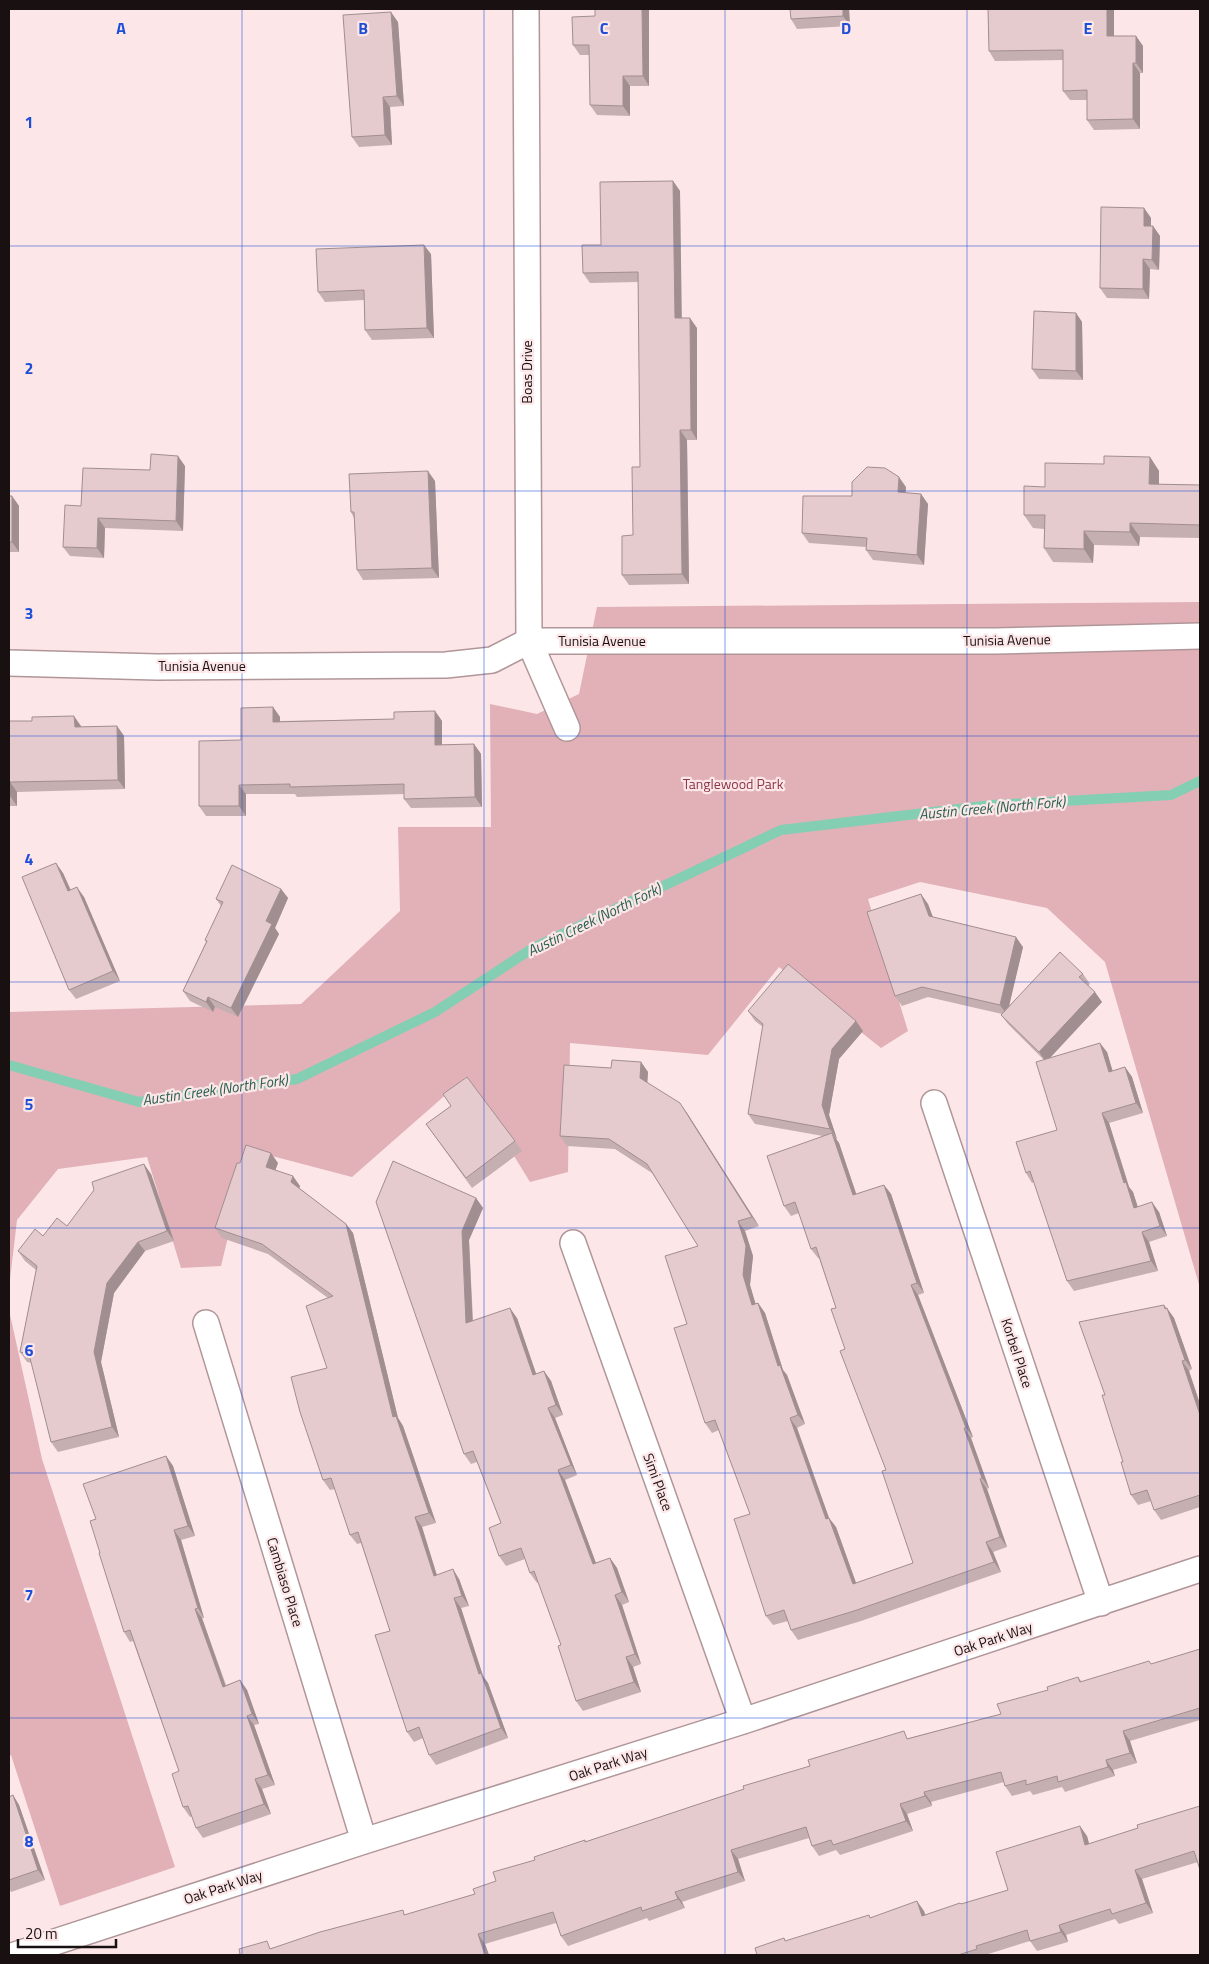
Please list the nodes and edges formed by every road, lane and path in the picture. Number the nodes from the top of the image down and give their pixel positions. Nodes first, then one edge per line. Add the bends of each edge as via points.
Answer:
1 (526, 9) edge
2 (1200, 636) edge
3 (529, 641) junction
4 (9, 663) edge
5 (567, 728) dead end
6 (934, 1103) dead end
7 (574, 1243) dead end
8 (206, 1323) dead end
9 (1200, 1569) edge
10 (1101, 1603) junction
11 (744, 1721) junction
12 (364, 1841) junction
13 (76, 1946) edge
14 (15, 1955) edge

1 - 3 street, Boas Drive
2 - 3 street, Tunisia Avenue via 996,641
3 - 4 street, Tunisia Avenue via 492,660 446,665 157,667
3 - 5 street, Boas Drive
6 - 10 street, Korbel Place
7 - 11 street, Simi Place
8 - 12 street, Cambiaso Place
9 - 10 street, Oak Park Way
10 - 11 street, Oak Park Way
11 - 12 street, Oak Park Way
12 - 13 street, Oak Park Way
13 - 14 street, Oak Park Way

